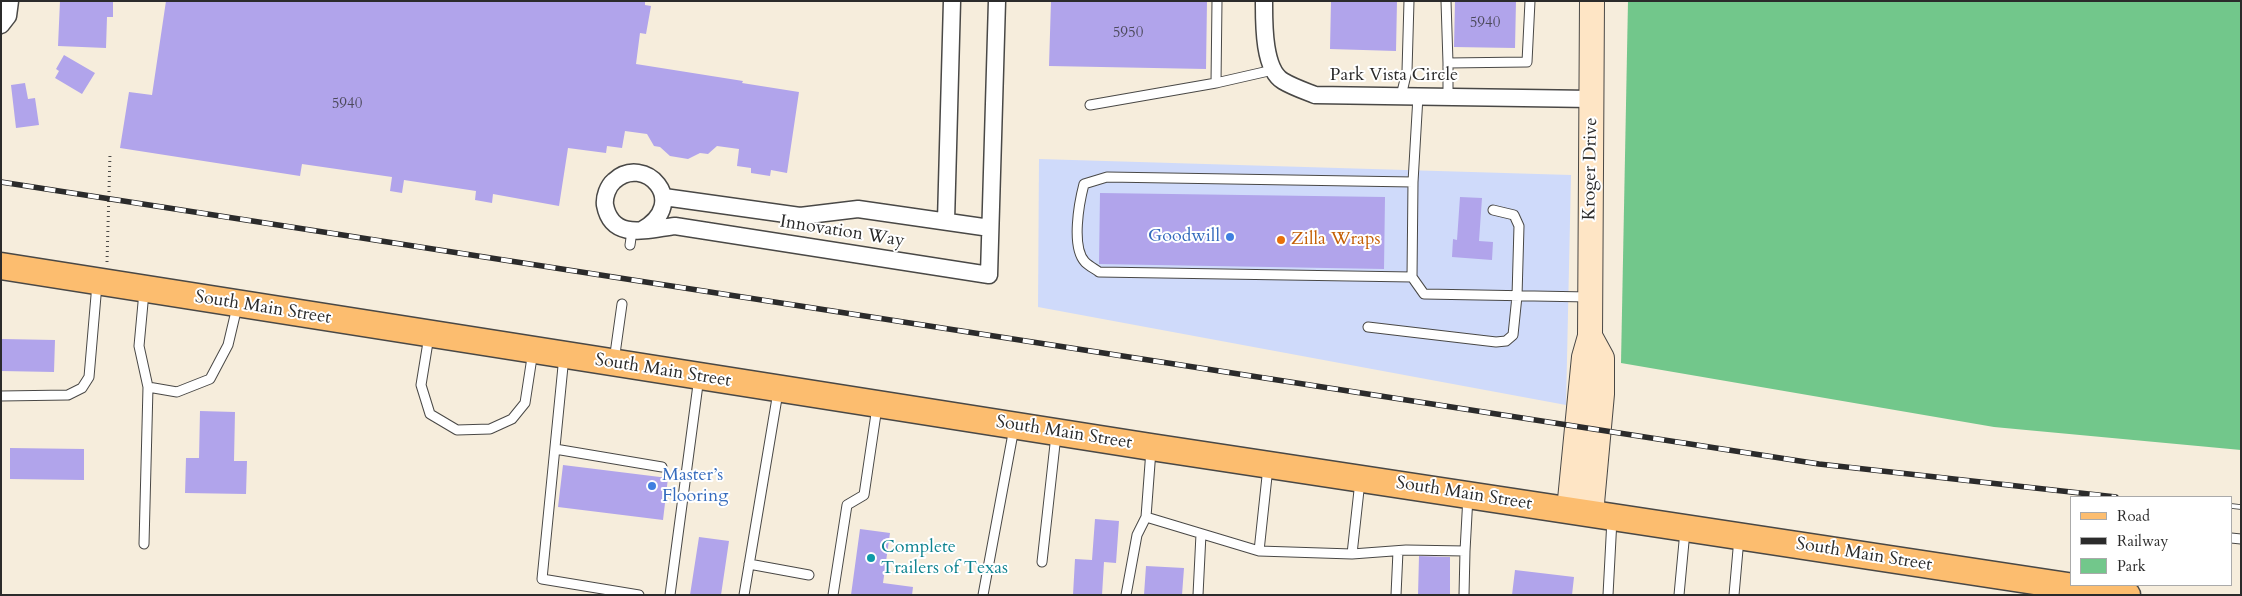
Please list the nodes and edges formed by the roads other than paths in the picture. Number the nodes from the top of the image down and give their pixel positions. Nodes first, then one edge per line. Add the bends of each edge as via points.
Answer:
1 (10, 1) edge
2 (952, 1) edge
3 (997, 1) edge
4 (1217, 1) edge
5 (1264, 1) edge
6 (1409, 1) edge
7 (1446, 1) edge
8 (1530, 1) edge
9 (1592, 1) edge
10 (2, 25) edge
11 (1448, 62) junction
12 (1273, 70) junction
13 (1216, 84) junction
14 (1401, 96) junction
15 (1418, 96) junction
16 (1448, 96) junction
17 (1592, 99) junction
18 (1090, 105) dead end
19 (1414, 182) junction
20 (664, 197) junction
21 (1493, 210) dead end
22 (946, 221) junction
23 (990, 228) junction
24 (635, 235) junction
25 (1, 266) edge
26 (1412, 277) junction
27 (101, 282) junction
28 (144, 289) junction
29 (1517, 296) junction
30 (1590, 297) junction
31 (238, 304) junction
32 (622, 304) dead end
33 (1368, 327) dead end
34 (429, 334) junction
35 (533, 350) junction
36 (564, 355) junction
37 (614, 363) junction
38 (699, 377) junction
39 (148, 387) junction
40 (779, 389) junction
41 (1, 396) edge
42 (877, 404) junction
43 (1014, 426) junction
44 (1056, 432) junction
45 (1151, 447) junction
46 (555, 449) junction
47 (1268, 465) junction
48 (662, 466) dead end
49 (1360, 478) junction
50 (1468, 495) junction
51 (1591, 513) junction
52 (1146, 517) junction
53 (1685, 528) junction
54 (1201, 534) junction
55 (1739, 536) junction
56 (144, 544) dead end
57 (1259, 551) junction
58 (1398, 551) junction
59 (1465, 551) junction
60 (1352, 554) junction
61 (1042, 562) dead end
62 (749, 564) junction
63 (809, 575) dead end
64 (2113, 594) edge
65 (639, 595) edge
66 (670, 595) edge
67 (744, 595) edge
68 (833, 595) edge
69 (983, 595) edge
70 (1126, 595) edge
71 (1198, 595) edge
72 (1396, 595) edge
73 (1464, 595) edge
74 (1608, 595) edge
75 (1679, 595) edge
76 (1734, 595) edge

1 - 10 street via 8,16
2 - 22 street
3 - 23 street, Innovation Way
4 - 13 lane
5 - 12 street via 1265,36
6 - 14 lane via 1407,71
7 - 11 lane
8 - 11 lane via 1527,62
9 - 17 main road, Kroger Drive
11 - 16 lane
12 - 13 lane
12 - 14 street, Park Vista Circle via 1282,81 1315,95
13 - 18 lane
14 - 15 street, Park Vista Circle
15 - 16 street, Park Vista Circle
15 - 19 lane
16 - 17 street, Park Vista Circle
17 - 30 main road, Kroger Drive
19 - 26 lane
19 - 26 lane via 1107,178 1084,184 1078,208 1077,238 1084,262 1099,272
20 - 22 street, Innovation Way via 800,216 858,209
20 - 24 street via 661,215 655,223
20 - 24 street via 654,179 641,173 625,174 611,184 605,203 608,216 614,224
21 - 29 lane via 1514,215 1518,226
22 - 23 street, Innovation Way
23 - 24 street, Innovation Way via 989,275 675,226
25 - 27 main road, South Main Street
26 - 29 lane via 1424,294
27 - 28 main road, South Main Street
27 - 41 lane via 89,377 82,388 68,395
28 - 31 main road, South Main Street
28 - 39 lane via 140,346
29 - 30 lane
29 - 33 lane via 1513,335 1506,341
30 - 51 main road, Kroger Drive via 1590,336 1602,358 1602,394
31 - 34 main road, South Main Street
31 - 39 lane via 228,345 210,379 177,392
32 - 37 lane
34 - 35 main road, South Main Street
34 - 35 lane via 420,386 430,414 457,430 490,429 512,419 525,403
35 - 36 main road, South Main Street
36 - 37 main road, South Main Street
36 - 46 lane
37 - 38 main road, South Main Street
38 - 40 main road, South Main Street
38 - 66 lane
39 - 56 lane
40 - 42 main road, South Main Street
40 - 62 lane
42 - 43 main road, South Main Street
42 - 68 lane via 864,495 847,505
43 - 44 main road, South Main Street
43 - 69 lane
44 - 45 main road, South Main Street
44 - 61 lane
45 - 47 main road, South Main Street
45 - 52 lane
46 - 48 lane
46 - 65 lane via 542,579
47 - 49 main road, South Main Street
47 - 57 lane
49 - 50 main road, South Main Street
49 - 60 lane
50 - 51 main road, South Main Street
50 - 59 lane
51 - 53 main road, South Main Street
51 - 74 lane
52 - 54 lane
52 - 70 lane via 1137,535
53 - 55 main road, South Main Street
53 - 75 lane
54 - 57 lane
54 - 71 lane
55 - 64 main road, South Main Street
55 - 76 lane
57 - 60 lane
58 - 59 lane
58 - 60 lane
58 - 72 lane
59 - 73 lane
62 - 63 lane
62 - 67 lane

